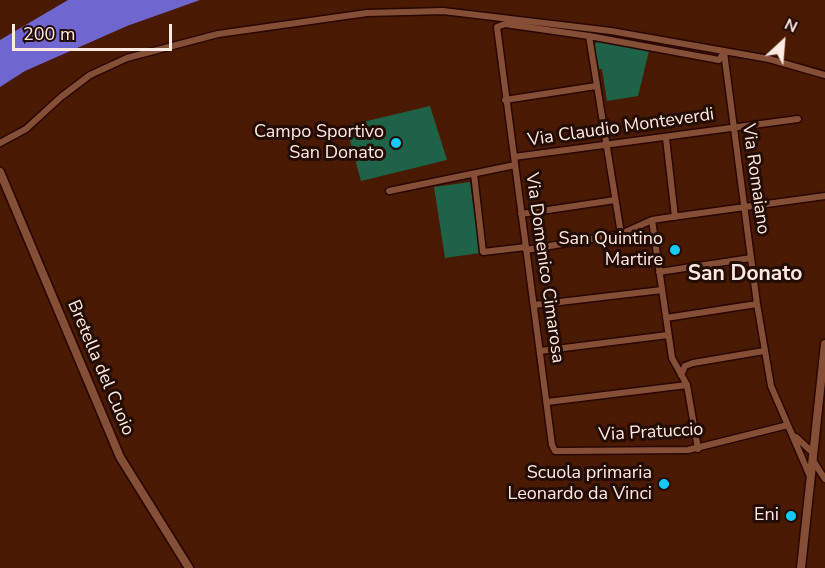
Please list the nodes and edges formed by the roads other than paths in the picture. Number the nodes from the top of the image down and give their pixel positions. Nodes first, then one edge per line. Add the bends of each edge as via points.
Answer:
1 (589, 36) junction
2 (724, 52) junction
3 (825, 75) edge
4 (596, 87) junction
5 (505, 100) junction
6 (798, 119) dead end
7 (732, 128) junction
8 (666, 138) junction
9 (0, 143) edge
10 (607, 147) junction
11 (514, 158) junction
12 (515, 165) junction
13 (0, 172) edge
14 (474, 174) junction
15 (389, 191) dead end
16 (825, 196) edge
17 (615, 201) junction
18 (743, 205) junction
19 (521, 214) junction
20 (675, 217) junction
21 (652, 220) junction
22 (621, 234) junction
23 (526, 248) junction
24 (751, 258) junction
25 (659, 272) junction
26 (662, 290) junction
27 (757, 304) junction
28 (534, 305) junction
29 (666, 318) junction
30 (668, 335) junction
31 (825, 344) edge
32 (540, 351) junction
33 (764, 351) junction
34 (681, 375) junction
35 (687, 385) junction
36 (547, 402) junction
37 (788, 424) junction
38 (819, 428) edge
39 (552, 445) joint
40 (800, 445) junction
41 (698, 449) junction
42 (813, 456) junction
43 (810, 479) junction
44 (825, 479) edge
45 (189, 568) edge
46 (801, 568) edge

1 - 2 street via 719,60
1 - 4 street
1 - 5 street, Via Domenico Cimarosa via 499,25 496,31
2 - 3 street via 769,59
2 - 7 street, Via Romaiano
2 - 9 street via 611,31 473,13 399,12 314,19 218,34 127,58 90,75 26,129
4 - 5 street
4 - 10 street
5 - 11 street, Via Domenico Cimarosa
6 - 7 street, Via Claudio Monteverdi
7 - 8 street, Via Claudio Monteverdi
7 - 18 street, Via Romaiano
8 - 10 street, Via Claudio Monteverdi
8 - 20 street
10 - 11 street, Via Claudio Monteverdi
10 - 17 street
11 - 12 street, Via Domenico Cimarosa
12 - 14 street
12 - 19 street, Via Domenico Cimarosa
13 - 45 main road, Bretella del Cuoio via 133,482
14 - 15 street
14 - 23 street via 483,252
16 - 18 street
17 - 19 street
17 - 22 street
18 - 20 street
18 - 24 street, Via Romaiano
19 - 23 street, Via Domenico Cimarosa
20 - 21 street
21 - 22 street
21 - 25 street
22 - 23 street
23 - 28 street, Via Domenico Cimarosa
24 - 25 street
24 - 27 street, Via Romaiano
25 - 26 street
26 - 28 street
26 - 29 street
27 - 29 street
27 - 33 street, Via Romaiano
28 - 32 street, Via Domenico Cimarosa
29 - 30 street
30 - 32 street
30 - 34 street via 673,364
31 - 38 main road
32 - 36 street, Via Domenico Cimarosa
33 - 34 street via 688,364
33 - 37 street, Via Romaiano via 771,386
34 - 35 street
35 - 36 street
35 - 41 street
36 - 39 street, Via Domenico Cimarosa
37 - 40 street, Via Romaiano
37 - 41 street, Via Pratuccio
38 - 40 street
38 - 42 main road
39 - 41 street, Via Pratuccio via 561,452
40 - 42 street
40 - 43 street, Via Romaiano
42 - 43 main road
42 - 44 street
43 - 46 main road

